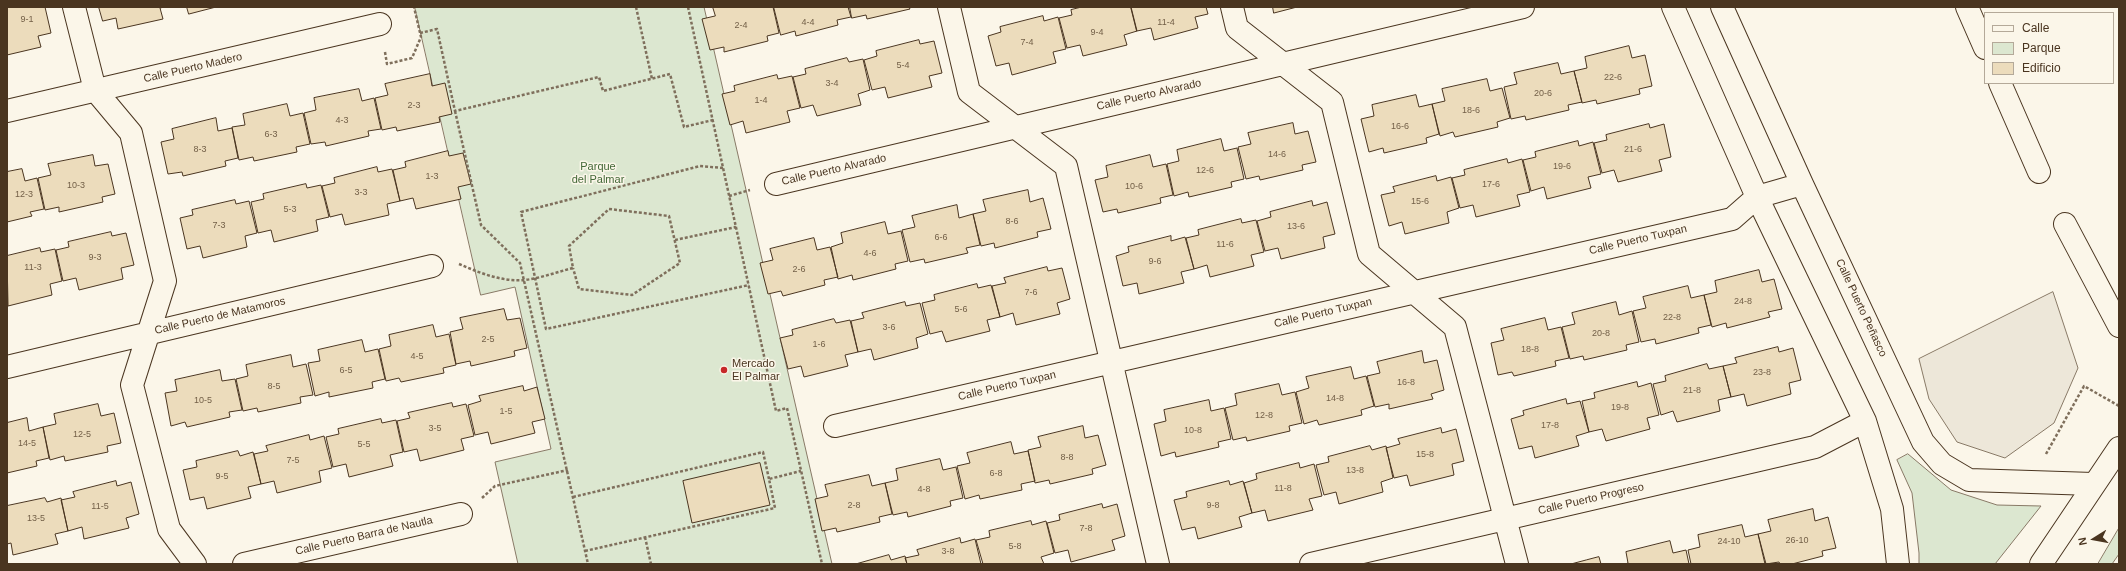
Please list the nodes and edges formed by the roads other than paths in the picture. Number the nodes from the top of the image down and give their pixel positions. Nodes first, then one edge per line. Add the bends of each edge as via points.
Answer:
1 (74, 7) edge
2 (949, 7) edge
3 (1232, 7) edge
4 (1523, 7) edge
5 (1673, 7) edge
6 (1722, 7) edge
7 (1967, 7) edge
8 (380, 24) dead end
9 (1984, 46) edge
10 (1283, 64) junction
11 (2000, 84) edge
12 (94, 90) junction
13 (7, 111) edge
14 (1015, 127) junction
15 (2039, 172) dead end
16 (776, 184) dead end
17 (1802, 184) junction
18 (1757, 197) junction
19 (2065, 224) dead end
20 (432, 266) road end
21 (1415, 292) junction
22 (2119, 326) edge
23 (148, 333) junction
24 (1110, 362) junction
25 (7, 366) edge
26 (1865, 421) junction
27 (835, 426) dead end
28 (2119, 448) edge
29 (2093, 484) junction
30 (461, 514) road end
31 (1504, 519) junction
32 (195, 564) edge
33 (244, 564) edge
34 (1158, 564) edge
35 (1311, 564) edge
36 (1516, 564) edge
37 (1898, 564) edge
38 (2040, 564) edge

1 - 12 street
2 - 14 street via 970,92
3 - 10 street via 1237,28
4 - 10 street, Calle Puerto Alvarado
5 - 18 street
6 - 17 street, Calle Puerto Peñasco
7 - 9 street
8 - 12 street, Calle Puerto Madero
10 - 14 street, Calle Puerto Alvarado
10 - 21 street via 1332,102 1369,254
11 - 15 street
12 - 13 street, Calle Puerto Madero
12 - 23 street via 131,133 165,281
14 - 16 street, Calle Puerto Alvarado
14 - 24 street via 1066,166
17 - 18 street, Calle Puerto Tuxpan
17 - 29 street, Calle Puerto Peñasco via 1923,442 1942,464 1969,480
18 - 21 street, Calle Puerto Tuxpan via 1732,219
18 - 26 street
19 - 22 street
20 - 23 street, Calle Puerto de Matamoros
21 - 24 street, Calle Puerto Tuxpan
21 - 31 street via 1455,327
23 - 25 street, Calle Puerto de Matamoros
23 - 32 street via 132,385 169,530
24 - 27 street, Calle Puerto Tuxpan
24 - 34 street
26 - 31 street, Calle Puerto Progreso via 1816,447
26 - 37 street via 1892,509
28 - 29 street
29 - 38 street
30 - 33 street, Calle Puerto Barra de Nautla
31 - 35 street, Calle Puerto Progreso
31 - 36 street

